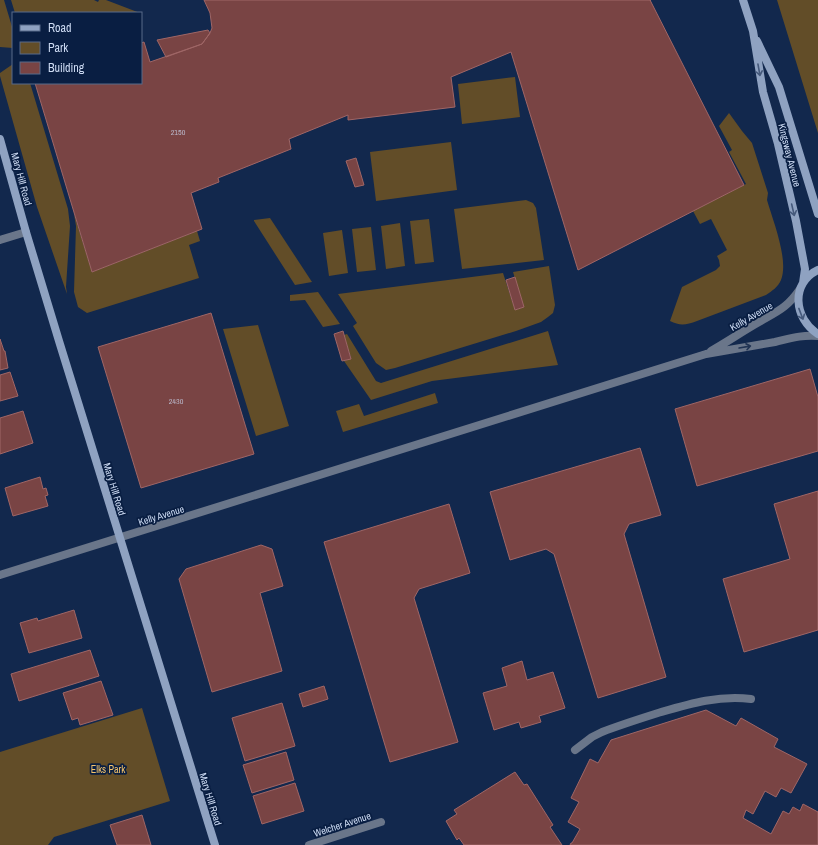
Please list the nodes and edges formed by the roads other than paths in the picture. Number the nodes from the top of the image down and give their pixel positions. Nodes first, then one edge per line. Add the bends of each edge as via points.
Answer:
1 (743, 0) edge
2 (753, 31) junction
3 (0, 138) edge
4 (818, 214) edge
5 (26, 232) junction
6 (0, 240) edge
7 (818, 270) edge
8 (802, 286) junction
9 (818, 335) edge
10 (706, 354) junction
11 (119, 538) junction
12 (0, 575) edge
13 (751, 699) dead end
14 (575, 750) dead end
15 (381, 822) dead end
16 (215, 845) edge
17 (309, 845) edge

1 - 2 street, Kingsway Avenue
2 - 4 street, Kingsway Avenue via 779,87
2 -> 8 street, Kingsway Avenue via 763,92 802,248 805,269
3 - 5 street, Mary Hill Road
5 - 6 street
5 - 11 street, Mary Hill Road
7 - 8 street
8 -> 9 street, Kingsway Avenue via 798,299 799,310 803,320
8 - 10 street, Kelly Avenue via 788,305
10 -> 9 street, Kelly Avenue via 792,337
10 - 11 street, Kelly Avenue
11 - 12 street, Kelly Avenue
11 - 16 street, Mary Hill Road
13 - 14 street via 724,697 678,707 602,732
15 - 17 street, Welcher Avenue

